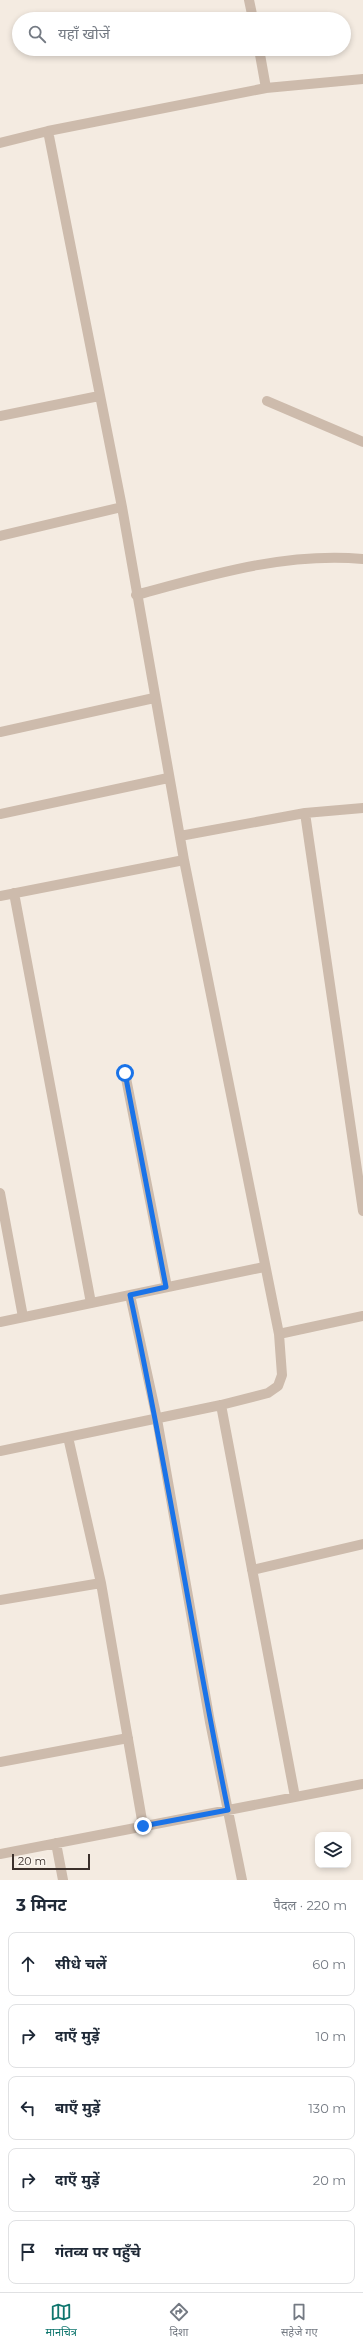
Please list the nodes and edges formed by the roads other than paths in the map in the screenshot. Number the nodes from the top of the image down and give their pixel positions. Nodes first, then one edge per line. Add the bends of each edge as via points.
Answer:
1 (250, 0) edge
2 (252, 12) edge
3 (260, 56) edge
4 (363, 79) edge
5 (266, 88) junction
6 (48, 131) junction
7 (0, 143) edge
8 (99, 396) junction
9 (267, 400) dead end
10 (0, 416) edge
11 (363, 442) edge
12 (122, 507) junction
13 (0, 536) edge
14 (363, 559) edge
15 (136, 595) junction
16 (154, 698) junction
17 (0, 732) edge
18 (168, 778) junction
19 (363, 808) edge
20 (305, 813) junction
21 (0, 814) edge
22 (180, 836) junction
23 (184, 860) junction
24 (14, 893) junction
25 (0, 896) edge
26 (125, 1073) dead end
27 (0, 1193) edge
28 (363, 1211) edge
29 (264, 1266) junction
30 (166, 1287) junction
31 (130, 1295) junction
32 (92, 1303) junction
33 (363, 1316) edge
34 (23, 1317) junction
35 (0, 1322) edge
36 (279, 1334) junction
37 (221, 1405) junction
38 (157, 1419) junction
39 (68, 1437) junction
40 (0, 1451) edge
41 (363, 1544) edge
42 (252, 1570) junction
43 (101, 1583) junction
44 (0, 1600) edge
45 (128, 1738) junction
46 (0, 1762) edge
47 (363, 1784) edge
48 (295, 1798) junction
49 (228, 1810) junction
50 (143, 1826) junction
51 (56, 1843) junction
52 (0, 1854) edge
53 (63, 1880) edge
54 (242, 1880) edge

1 - 2 street
3 - 5 street
4 - 5 street
5 - 6 street
6 - 7 street
6 - 8 street
8 - 10 street
8 - 12 street
9 - 11 street
12 - 13 street
12 - 15 street
14 - 15 street via 309,558 238,567
15 - 16 street
16 - 17 street
16 - 18 street
18 - 21 street
18 - 22 street
19 - 20 street
20 - 22 street
20 - 28 street
22 - 23 street
23 - 24 street
23 - 29 street
24 - 25 street
24 - 32 street
26 - 30 street
27 - 34 street
29 - 30 street
29 - 36 street
30 - 31 street
31 - 32 street
31 - 38 street
32 - 34 street
33 - 36 street
34 - 35 street
36 - 37 street via 282,1375 278,1386 268,1393
37 - 38 street
37 - 42 street
38 - 39 street
38 - 49 street
39 - 40 street
39 - 43 street
41 - 42 street
42 - 48 street
43 - 44 street
43 - 45 street
45 - 46 street
45 - 50 street
47 - 48 street
48 - 49 street
49 - 50 street
49 - 54 street
50 - 51 street
51 - 52 street
51 - 53 street

